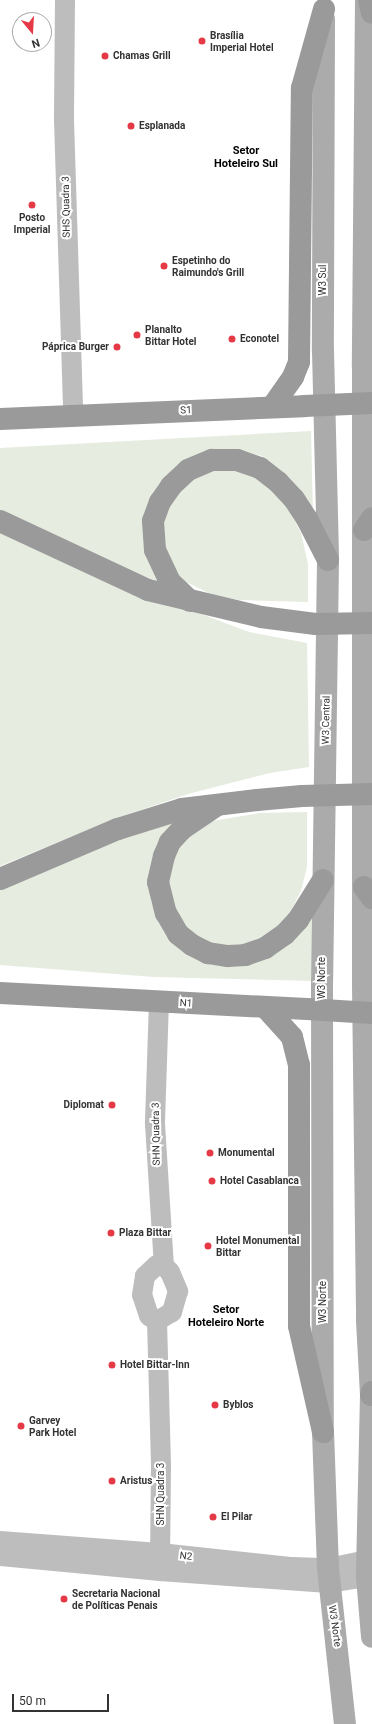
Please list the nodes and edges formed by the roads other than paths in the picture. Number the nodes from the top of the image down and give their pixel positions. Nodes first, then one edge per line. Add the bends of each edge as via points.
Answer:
1 (65, 0) edge
2 (366, 0) edge
3 (369, 0) edge
4 (325, 4) edge
5 (372, 13) edge
6 (372, 402) edge
7 (272, 407) junction
8 (0, 410) edge
9 (72, 414) junction
10 (27, 418) junction
11 (0, 419) edge
12 (0, 521) edge
13 (368, 524) edge
14 (328, 560) junction
15 (190, 601) junction
16 (372, 623) edge
17 (372, 794) edge
18 (216, 806) junction
19 (0, 879) edge
20 (323, 880) junction
21 (368, 892) edge
22 (0, 993) edge
23 (34, 995) junction
24 (0, 1001) edge
25 (159, 1001) junction
26 (265, 1007) junction
27 (372, 1013) edge
28 (164, 1266) junction
29 (157, 1321) junction
30 (372, 1394) edge
31 (323, 1432) junction
32 (0, 1541) edge
33 (0, 1556) edge
34 (212, 1559) junction
35 (160, 1562) junction
36 (370, 1568) edge
37 (197, 1574) junction
38 (328, 1576) junction
39 (372, 1638) edge
40 (345, 1724) edge

1 - 9 street, SHS Quadra 3 via 64,120
2 - 13 main road
3 - 5 highway
4 - 7 highway via 302,88 299,362 293,377
4 - 14 main road, W3 Sul via 323,351
6 - 7 highway, S1, bridge
7 - 9 highway, S1
8 - 10 street
9 - 10 highway, S1
10 - 11 highway, S1
12 - 15 highway via 148,590
13 - 21 main road
14 - 15 highway via 307,519 294,499 278,482 260,468 237,460 212,460 188,470 171,486 160,502 153,521 155,550 170,582
14 - 20 main road, W3 Central
15 - 16 highway, bridge via 261,617 316,624
17 - 18 highway, bridge via 302,796
18 - 19 highway via 182,809 118,829
18 - 20 highway via 182,829 170,842 158,882 166,913 178,934 192,945 208,953 228,956 245,955 266,948 298,920
20 - 31 main road, W3 Norte
21 - 30 main road via 367,1321
22 - 23 highway, N1
23 - 24 street
23 - 25 highway, N1
25 - 26 highway, N1
25 - 28 street, SHN Quadra 3 via 155,1124
26 - 27 highway, N1, bridge
26 - 31 highway via 292,1037 299,1065 299,1326
28 - 29 street via 176,1282 177,1301 172,1312
28 - 29 street via 157,1264 151,1268 145,1276 142,1295 149,1316
29 - 35 street, SHN Quadra 3
30 - 36 main road
31 - 38 main road, W3 Norte
32 - 35 street, N2
33 - 35 street, N2
34 - 35 street, N2
34 - 37 street via 201,1565
34 - 38 street, N2
35 - 37 street, N2
36 - 38 street, N2
36 - 39 main road
37 - 38 street, N2
38 - 40 main road, W3 Norte

